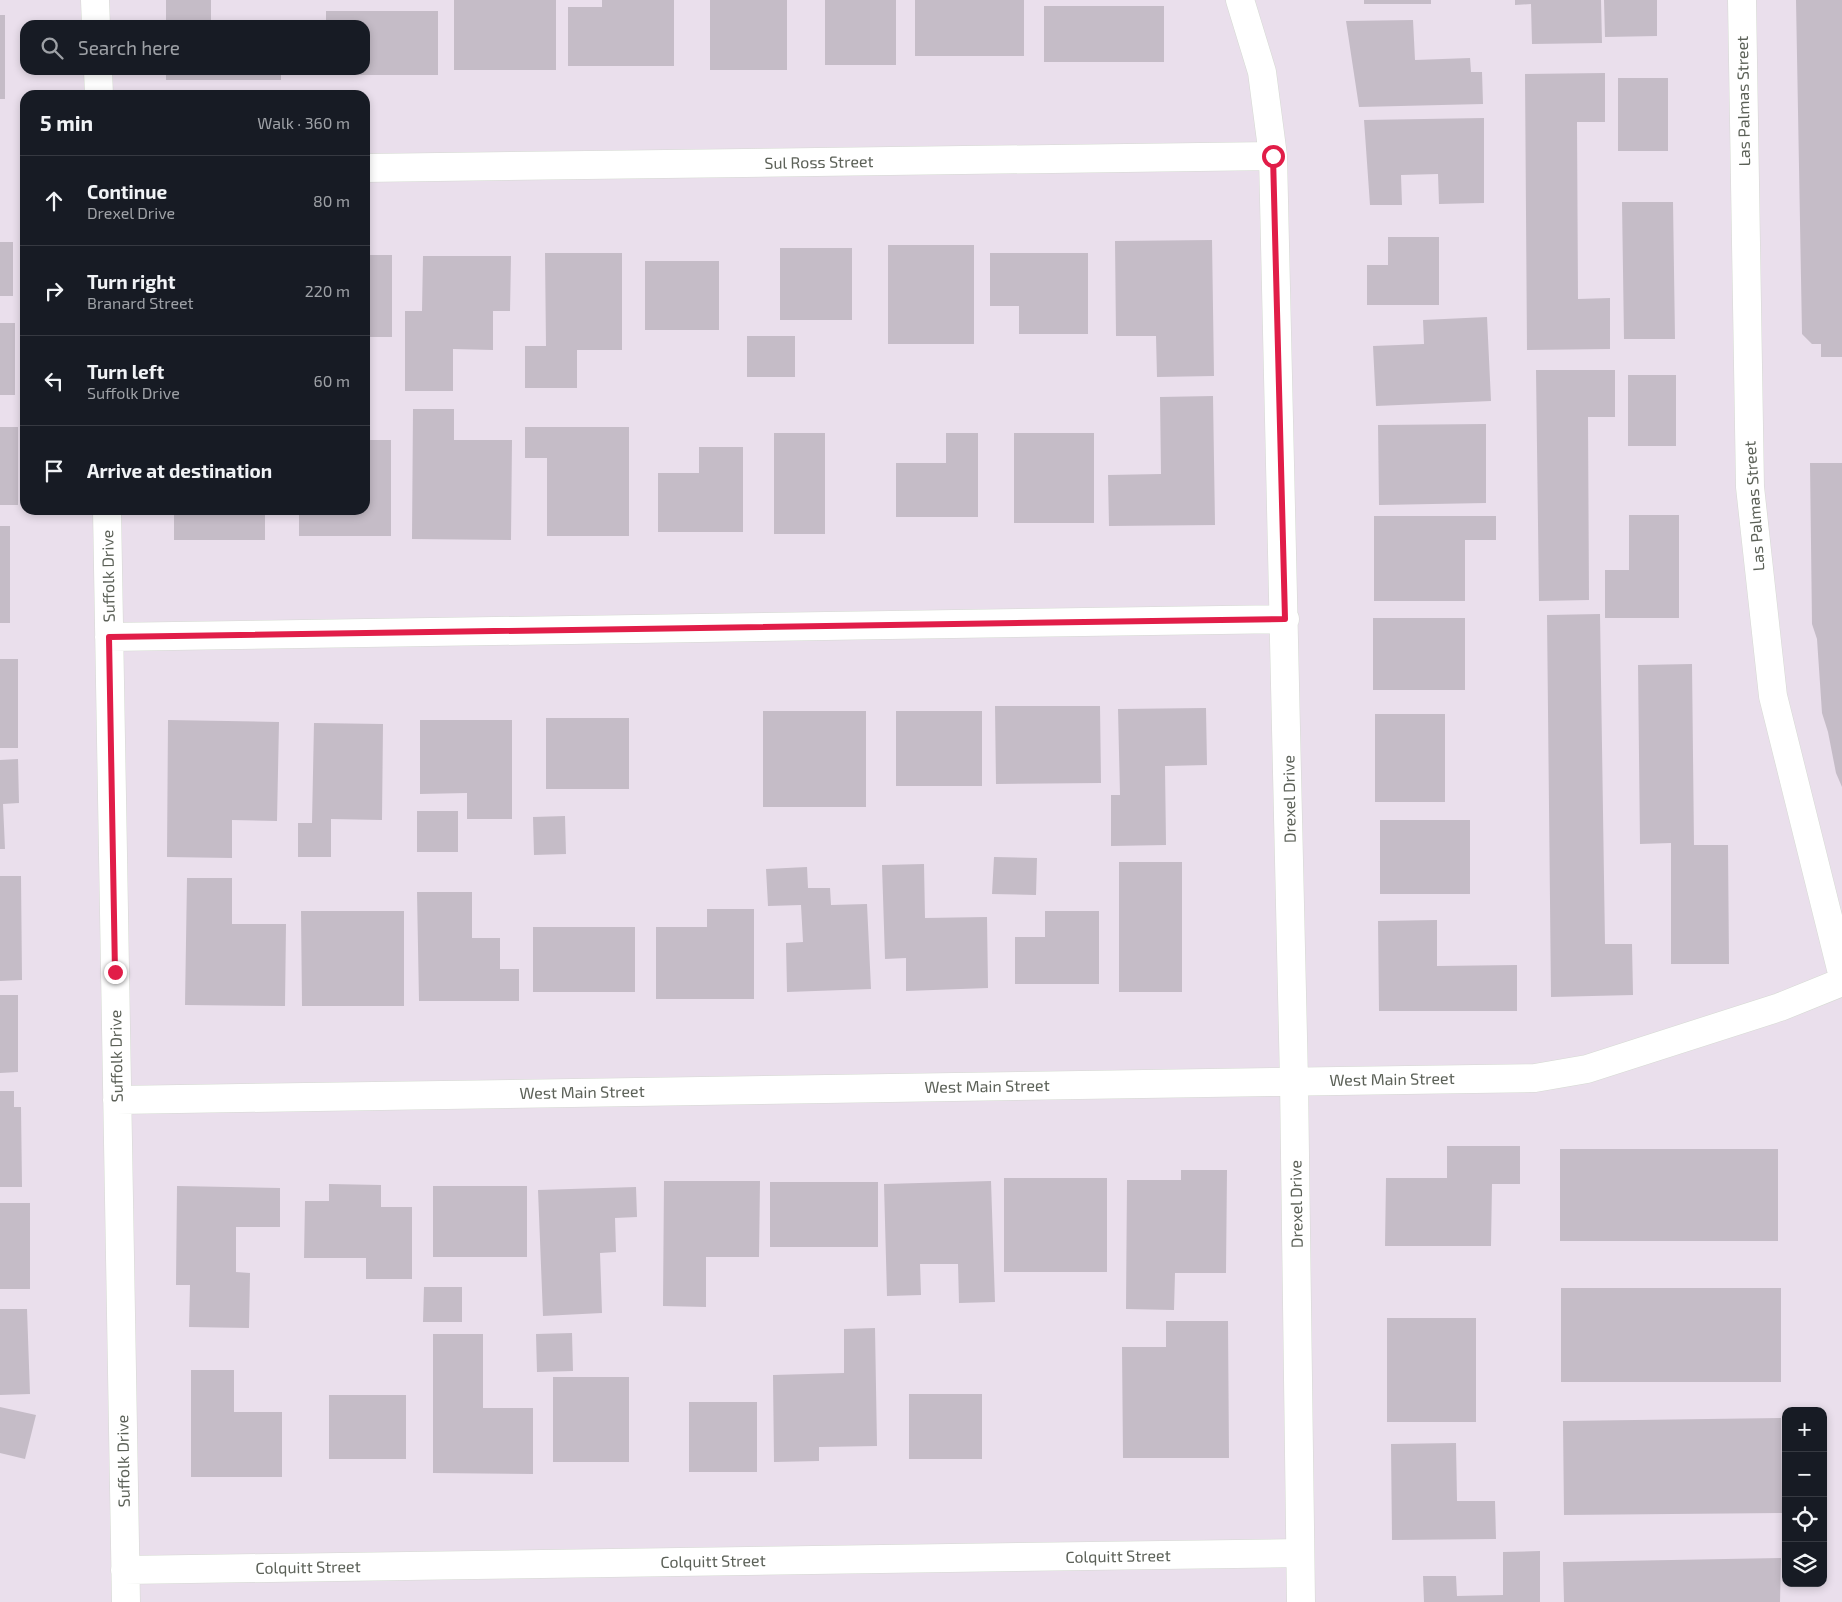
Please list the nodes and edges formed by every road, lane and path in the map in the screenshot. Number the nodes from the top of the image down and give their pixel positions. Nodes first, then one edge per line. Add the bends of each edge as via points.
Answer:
1 (95, 0) edge
2 (1240, 0) edge
3 (1742, 0) edge
4 (96, 20) edge
5 (98, 75) edge
6 (99, 90) edge
7 (1273, 156) junction
8 (370, 168) edge
9 (107, 515) edge
10 (1285, 619) junction
11 (109, 637) junction
12 (1842, 973) edge
13 (1842, 982) edge
14 (1294, 1081) junction
15 (117, 1100) junction
16 (1300, 1553) junction
17 (125, 1570) junction
18 (126, 1602) edge
19 (1301, 1602) edge

1 - 4 street
2 - 7 street, Drexel Drive via 1262,72
3 - 12 street, Las Palmas Street via 1750,487 1773,696
5 - 6 street
7 - 8 street, Sul Ross Street
7 - 10 street, Drexel Drive
9 - 11 street, Suffolk Drive
10 - 11 street
10 - 14 street, Drexel Drive
11 - 15 street, Suffolk Drive
13 - 14 street, West Main Street via 1780,1008 1587,1069 1535,1078
14 - 15 street, West Main Street
14 - 16 street, Drexel Drive
15 - 17 street, Suffolk Drive
16 - 17 street, Colquitt Street
16 - 19 street, Drexel Drive
17 - 18 street, Suffolk Drive

